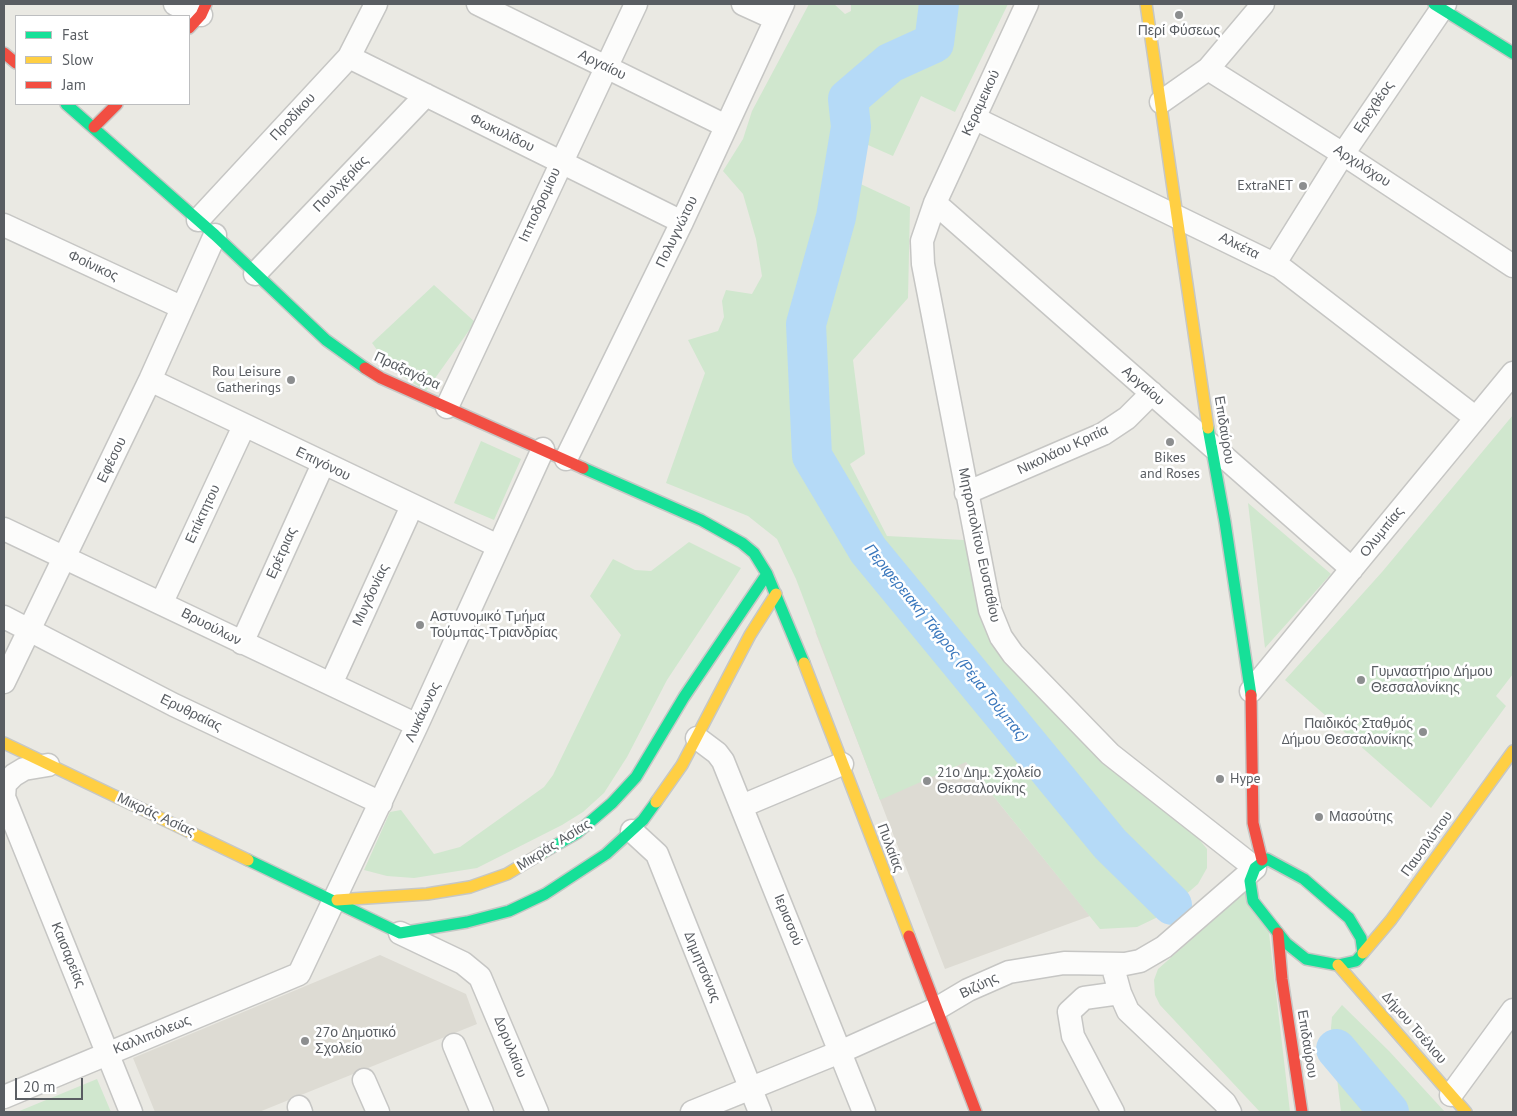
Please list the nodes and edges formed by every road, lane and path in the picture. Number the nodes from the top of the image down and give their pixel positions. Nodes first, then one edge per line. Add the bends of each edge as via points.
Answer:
1 (176, 4) edge
2 (376, 4) edge
3 (636, 4) edge
4 (743, 4) edge
5 (1027, 4) edge
6 (1146, 4) edge
7 (1263, 4) edge
8 (482, 5) edge
9 (1440, 5) edge
10 (779, 12) edge
11 (199, 16) edge
12 (4, 53) edge
13 (1513, 53) edge
14 (349, 57) junction
15 (15, 62) edge
16 (606, 66) junction
17 (1208, 69) junction
18 (426, 95) junction
19 (1161, 102) junction
20 (67, 105) edge
21 (116, 105) edge
22 (974, 118) junction
23 (726, 126) junction
24 (94, 128) junction
25 (1343, 154) junction
26 (560, 162) junction
27 (935, 203) junction
28 (1178, 216) junction
29 (198, 220) junction
30 (682, 222) junction
31 (4, 225) edge
32 (215, 235) junction
33 (1275, 263) junction
34 (1513, 266) edge
35 (256, 274) junction
36 (181, 307) junction
37 (1513, 372) edge
38 (150, 380) junction
39 (1152, 393) junction
40 (447, 407) junction
41 (1476, 418) junction
42 (244, 426) junction
43 (1210, 444) junction
44 (543, 449) junction
45 (566, 459) junction
46 (323, 464) junction
47 (966, 493) junction
48 (412, 506) junction
49 (4, 529) edge
50 (498, 546) junction
51 (65, 558) junction
52 (1352, 569) junction
53 (767, 574) junction
54 (776, 594) junction
55 (162, 602) junction
56 (4, 617) edge
57 (30, 629) junction
58 (242, 642) junction
59 (4, 682) edge
60 (330, 684) junction
61 (1251, 691) junction
62 (417, 725) junction
63 (696, 738) junction
64 (4, 743) edge
65 (1513, 751) edge
66 (842, 764) junction
67 (48, 765) junction
68 (4, 797) edge
69 (381, 803) junction
70 (742, 806) junction
71 (632, 831) junction
72 (1259, 864) junction
73 (335, 900) junction
74 (400, 933) junction
75 (1278, 933) junction
76 (1364, 953) junction
77 (1303, 956) junction
78 (1112, 964) junction
79 (1338, 965) junction
80 (299, 974) joint
81 (1282, 980) junction
82 (483, 981) joint
83 (1120, 992) junction
84 (936, 1009) junction
85 (1513, 1010) edge
86 (454, 1045) dead end
87 (840, 1052) junction
88 (107, 1054) junction
89 (364, 1080) dead end
90 (750, 1089) junction
91 (1451, 1095) junction
92 (4, 1097) edge
93 (131, 1112) edge
94 (378, 1112) edge
95 (482, 1112) edge
96 (537, 1112) edge
97 (692, 1112) edge
98 (760, 1112) edge
99 (864, 1112) edge
100 (976, 1112) edge
101 (1113, 1112) edge
102 (1230, 1112) edge
103 (1302, 1112) edge
104 (1466, 1112) edge

1 - 11 street
2 - 14 street, Προδίκου
3 - 16 street, Ιπποδρομίου
4 - 10 street
5 - 22 street, Κεραμεικού
6 - 19 street, Επιδαύρου
7 - 17 street
8 - 16 street, Αργαίου
9 - 13 street
9 - 25 street, Ερεχθέος
10 - 23 street, Πολυγνώτου
12 - 15 street
14 - 18 street, Φωκυλίδου
14 - 29 street, Προδίκου
16 - 23 street, Αργαίου
16 - 26 street, Ιπποδρομίου
17 - 19 street
17 - 25 street, Αρχιλόχου
18 - 26 street, Φωκυλίδου
18 - 35 street, Πουλχερίας
19 - 28 street, Επιδαύρου
20 - 24 street, Πραξαγόρα
21 - 24 street
22 - 27 street, Κεραμεικού
22 - 28 street, Αλκέτα
23 - 30 street, Πολυγνώτου
24 - 29 street, Πραξαγόρα
25 - 33 street, Ερεχθέος
25 - 34 street, Αρχιλόχου
26 - 30 street, Φωκυλίδου
26 - 40 street, Ιπποδρομίου
27 - 39 street, Αργαίου
27 - 47 street, Μητροπολίτου Ευσταθίου via 926,226 922,257
28 - 33 street, Αλκέτα
28 - 43 street, Επιδαύρου
29 - 32 street, Πραξαγόρα
30 - 45 street, Πολυγνώτου
31 - 36 street, Φοίνικος
32 - 35 street, Πραξαγόρα
32 - 36 street, Εφέσου
33 - 41 street, Αλκέτα
35 - 40 street, Πραξαγόρα via 351,360 381,378
36 - 38 street, Εφέσου
37 - 41 street, Ολυμπίας
38 - 42 street, Επιγόνου
38 - 51 street, Εφέσου
39 - 43 street, Αργαίου
39 - 47 street, Νικολάου Κριτία via 1127,418 1103,434
40 - 44 street, Πραξαγόρα
41 - 52 street, Ολυμπίας
42 - 46 street, Επιγόνου
42 - 55 street, Επίκτητου
43 - 52 street, Αργαίου
43 - 61 street, Επιδαύρου
44 - 45 street, Πραξαγόρα
44 - 50 street, Λυκάωνος
45 - 53 street, Πραξαγόρα via 728,535 759,558
46 - 48 street, Επιγόνου
46 - 58 street, Ερέτριας
47 - 72 street, Μητροπολίτου Ευσταθίου via 990,610 1007,646 1110,754
48 - 50 street, Επιγόνου
48 - 60 street, Μυγδονίας
49 - 51 street, Βρυούλων
50 - 62 street, Λυκάωνος
51 - 55 street, Βρυούλων
51 - 57 street, Εφέσου
52 - 61 street, Ολυμπίας
53 - 54 street, Πραξαγόρα
53 - 73 street, Μικράς Ασίας via 689,689 641,770 612,803 577,834 507,874 470,887 427,894
54 - 63 street via 745,643
54 - 66 street, Πυλαίας
55 - 58 street, Βρυούλων
56 - 57 street, Ερυθραίας
57 - 59 street, Εφέσου
57 - 69 street, Ερυθραίας via 174,705
58 - 60 street, Βρυούλων
60 - 62 street, Βρυούλων
61 - 72 street, Επιδαύρου via 1253,823
62 - 69 street, Λυκάωνος
63 - 70 street, Ιερισσού via 720,757
63 - 71 street via 660,798
64 - 67 street, Μικράς Ασίας
65 - 76 street, Παυσιλύπου via 1392,920
66 - 70 street
66 - 84 street, Πυλαίας
67 - 68 street, Καισαρείας via 14,775 5,784
67 - 73 street, Μικράς Ασίας
68 - 88 street, Καισαρείας
69 - 73 street, Λυκάωνος
70 - 87 street, Ιερισσού
71 - 74 street via 589,866 526,905 468,922
71 - 90 street, Δημητσάνας via 657,854
72 - 75 street via 1250,881 1253,901
72 - 76 street via 1267,859 1304,879 1349,918 1361,938
72 - 78 street, Βιζύης via 1164,947 1140,961
73 - 74 street, Μικράς Ασίας
73 - 80 street, Λυκάωνος
74 - 82 street, Μικράς Ασίας via 469,967
75 - 77 street
75 - 81 street, Επιδαύρου
76 - 79 street via 1356,961
77 - 79 street
77 - 81 street via 1290,966
78 - 83 street
78 - 84 street, Βιζύης via 1064,963 1018,969 968,990
79 - 91 street, Δήμου Τσέλιου
80 - 88 street, Καλλιπόλεως
81 - 103 street, Επιδαύρου
82 - 96 street, Δορυλαίου
83 - 101 street via 1084,998 1069,1012 1073,1036
83 - 102 street via 1128,1011 1225,1103
84 - 87 street, Βιζύης
84 - 100 street, Πυλαίας
85 - 91 street
86 - 95 street
87 - 90 street, Βιζύης
87 - 99 street, Ιερισσού
88 - 92 street, Καλλιπόλεως
88 - 93 street, Καισαρείας
89 - 94 street
90 - 97 street, Βιζύης
90 - 98 street, Δημητσάνας
91 - 104 street, Δήμου Τσέλιου

